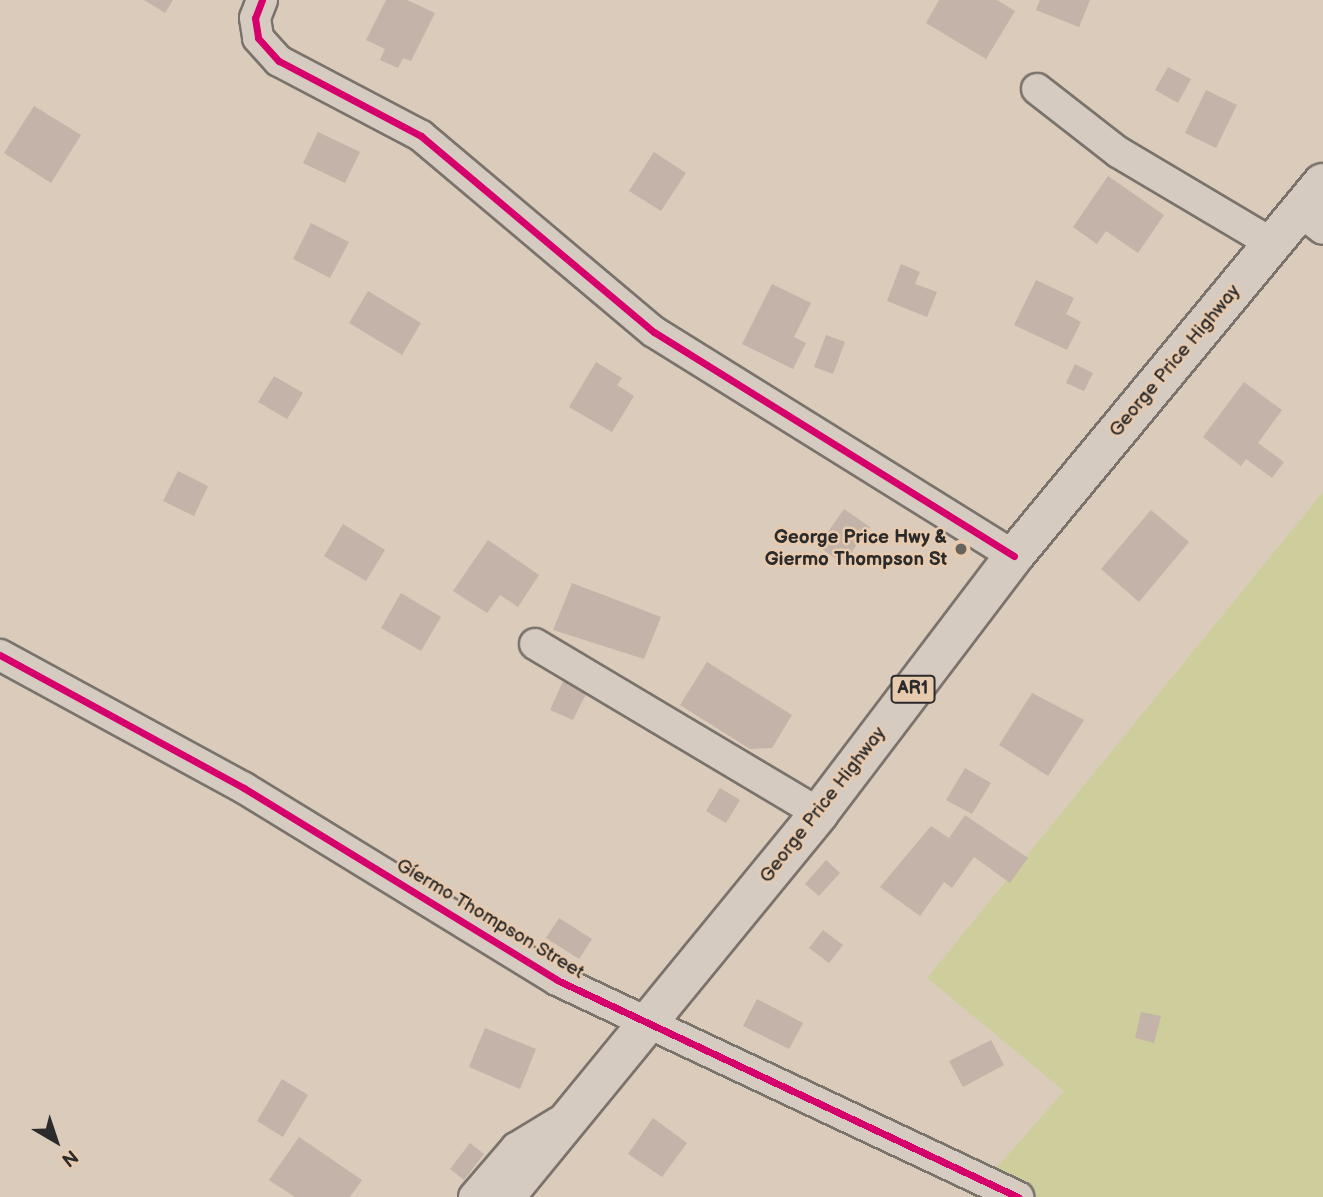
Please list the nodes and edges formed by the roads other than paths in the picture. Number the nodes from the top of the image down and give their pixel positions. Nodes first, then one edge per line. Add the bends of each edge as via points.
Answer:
1 (262, 0) edge
2 (1037, 89) dead end
3 (1315, 208) edge
4 (1273, 244) junction
5 (1014, 555) junction
6 (535, 644) dead end
7 (0, 655) edge
8 (818, 813) junction
9 (649, 1024) junction
10 (575, 1113) junction
11 (474, 1197) edge
12 (505, 1197) edge
13 (1018, 1197) edge

1 - 5 street via 255,18 258,38 279,61 421,136 654,332
2 - 4 street via 1118,152
3 - 4 highway, George Price Highway / AR1
4 - 5 highway, George Price Highway / AR1
5 - 8 highway, George Price Highway / AR1
6 - 8 street
7 - 9 street, Gíermo Thompson Street via 244,788 556,980
8 - 9 highway, George Price Highway / AR1
9 - 10 highway, George Price Highway / AR1
9 - 13 street, Gíermo Thompson Street
10 - 11 street via 516,1148
10 - 12 highway, George Price Highway / AR1

